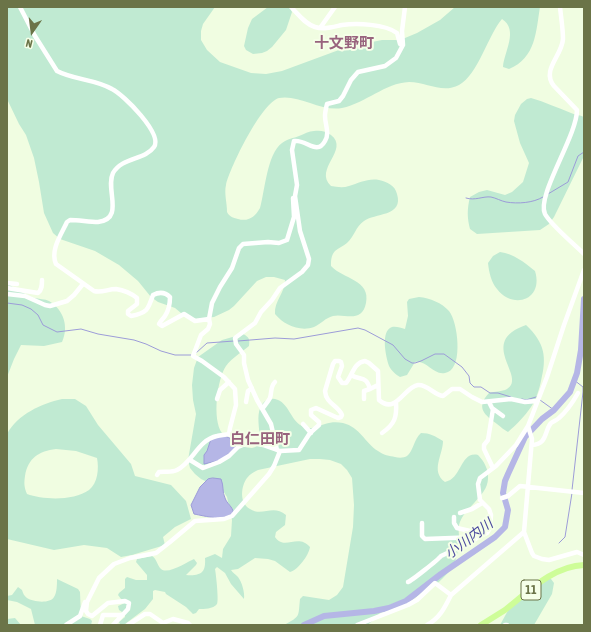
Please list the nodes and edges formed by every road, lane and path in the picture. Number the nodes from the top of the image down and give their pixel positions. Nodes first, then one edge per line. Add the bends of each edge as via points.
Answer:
1 (20, 7) edge
2 (291, 7) edge
3 (335, 7) edge
4 (405, 7) edge
5 (560, 7) edge
6 (320, 28) junction
7 (403, 45) junction
8 (296, 185) junction
9 (584, 254) edge
10 (584, 270) edge
11 (42, 280) dead end
12 (7, 283) edge
13 (17, 284) dead end
14 (83, 284) junction
15 (7, 288) edge
16 (7, 294) edge
17 (209, 319) junction
18 (351, 375) junction
19 (229, 382) junction
20 (275, 382) dead end
21 (378, 385) junction
22 (252, 388) junction
23 (370, 389) junction
24 (578, 393) dead end
25 (217, 399) dead end
26 (364, 399) dead end
27 (538, 399) junction
28 (246, 402) dead end
29 (396, 402) junction
30 (489, 402) junction
31 (262, 409) junction
32 (493, 409) junction
33 (503, 416) dead end
34 (303, 424) dead end
35 (528, 426) junction
36 (311, 433) junction
37 (382, 433) dead end
38 (229, 434) junction
39 (244, 444) junction
40 (532, 445) junction
41 (279, 450) junction
42 (190, 460) junction
43 (493, 468) junction
44 (157, 476) dead end
45 (528, 487) junction
46 (584, 493) edge
47 (502, 498) dead end
48 (482, 503) junction
49 (460, 513) dead end
50 (454, 517) dead end
51 (422, 523) dead end
52 (524, 532) junction
53 (478, 537) junction
54 (584, 555) edge
55 (584, 565) edge
56 (408, 582) dead end
57 (451, 594) junction
58 (87, 602) junction
59 (122, 615) junction
60 (135, 623) edge
61 (160, 624) edge
62 (66, 625) edge
63 (100, 625) edge
64 (113, 625) edge
65 (128, 625) edge
66 (190, 625) edge
67 (357, 625) edge
68 (427, 625) edge
69 (481, 625) edge

1 - 14 street via 57,72 112,89 143,118 155,140 155,146 150,152 126,161 114,172 111,181 111,215 99,222 70,220 57,242 54,260 56,264
2 - 6 street via 304,21
3 - 6 street
4 - 7 street
5 - 9 street via 563,39 549,76 554,86 577,110 577,114 574,128 547,190 543,207 551,222
6 - 7 street via 360,24 392,28
7 - 8 street via 396,58 385,66 358,72 339,101 327,104 325,116 328,135 322,146 315,147 298,140 294,141 292,150
8 - 17 street via 292,205 294,217 287,240 279,243 243,244 238,248 232,268 212,303
8 - 22 street via 300,231 309,259 308,265 280,288 255,323 236,338 236,344 244,355 248,380
10 - 27 street
11 - 15 street via 38,293
12 - 13 street
14 - 16 street via 67,301 50,306 25,296
14 - 17 street via 99,293 116,289 134,295 137,298 136,304 128,311 131,316 144,313 153,295 166,293 170,297 169,307 161,320 162,326 184,314 195,321
17 - 19 street via 208,329 201,335 193,356
18 - 21 street via 357,363 364,361 378,371
18 - 23 street via 366,380
18 - 36 street via 346,383 342,383 338,377 341,362 335,361 324,391 331,405 342,415 338,418 313,408 311,415 319,425
19 - 25 street via 220,390
19 - 38 street via 235,389 236,405
20 - 31 street via 270,397
21 - 23 street
21 - 29 street via 379,400 382,403
22 - 28 street via 248,391
22 - 31 street
23 - 26 street via 364,391
24 - 40 street via 570,406 551,424 545,439
27 - 30 street via 525,402 511,399
27 - 35 street
29 - 30 street via 413,386 423,385 439,396 460,388 476,400
29 - 37 street via 394,421 391,427
30 - 32 street
31 - 41 street via 271,424
32 - 33 street
32 - 43 street via 488,440 484,445
34 - 36 street
35 - 40 street
35 - 43 street via 516,445
36 - 41 street via 299,450
38 - 39 street
38 - 42 street via 207,440
39 - 41 street via 255,442
39 - 42 street via 219,462 203,468
40 - 45 street
41 - 58 street via 269,474 232,516 224,520 195,521 156,553 114,564 99,578
42 - 44 street via 178,470 159,472
43 - 48 street via 480,478 478,484
45 - 46 street
45 - 47 street via 520,486
45 - 52 street
48 - 49 street
48 - 53 street via 491,515 490,528 487,533
50 - 53 street via 457,528 470,530
51 - 53 street via 422,536 425,539
52 - 54 street via 534,556 549,560 577,552
52 - 57 street
53 - 56 street via 441,556
55 - 69 main road, 11 via 557,571
57 - 67 street via 435,583 408,605
57 - 68 street via 438,618
58 - 59 street via 86,611 92,616 108,603 125,601 129,605
58 - 62 street via 84,602 80,616
59 - 63 street via 103,615
59 - 64 street
60 - 61 street via 145,614 150,614
60 - 65 street
61 - 66 street via 173,619

